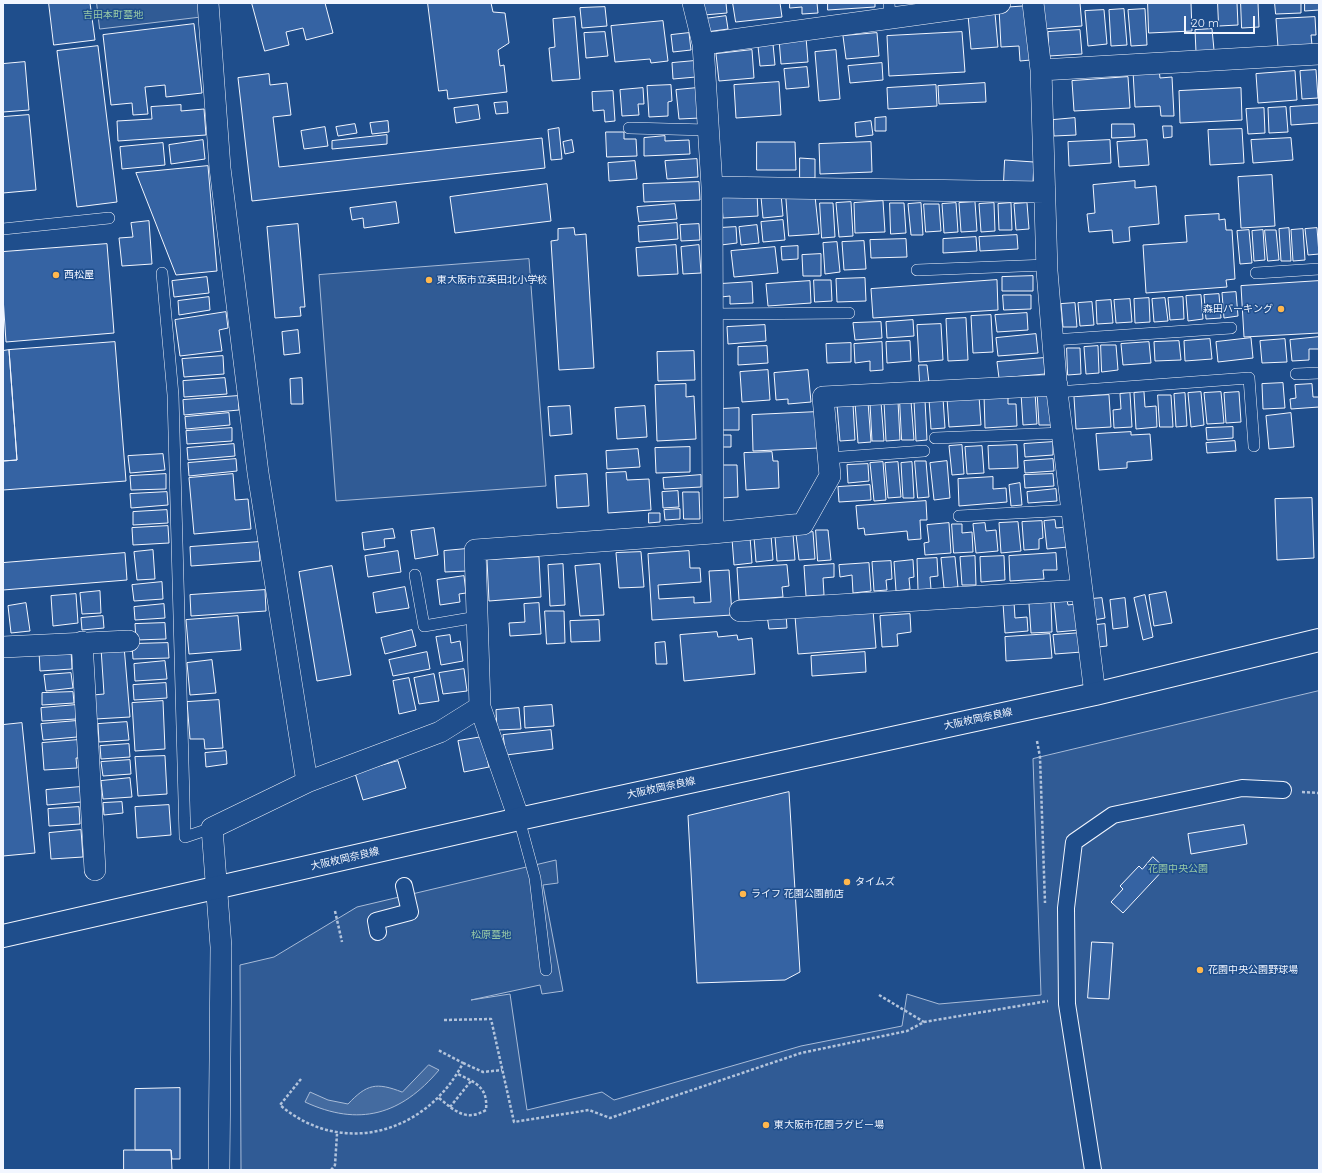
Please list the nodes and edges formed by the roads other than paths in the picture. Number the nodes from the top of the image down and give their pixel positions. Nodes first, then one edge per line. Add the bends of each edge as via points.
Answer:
1 (208, 3) edge
2 (693, 3) edge
3 (1000, 3) edge
4 (1033, 3) edge
5 (890, 11) edge
6 (703, 44) junction
7 (1319, 54) edge
8 (1041, 70) junction
9 (629, 128) dead end
10 (708, 130) junction
11 (712, 187) junction
12 (1044, 192) junction
13 (109, 218) dead end
14 (3, 229) edge
15 (1047, 265) junction
16 (1319, 269) edge
17 (916, 270) dead end
18 (162, 273) dead end
19 (1256, 273) dead end
20 (849, 313) dead end
21 (712, 314) junction
22 (1231, 328) dead end
23 (1053, 340) junction
24 (1319, 373) edge
25 (1296, 374) dead end
26 (1057, 388) junction
27 (1063, 433) junction
28 (935, 438) dead end
29 (1254, 446) dead end
30 (924, 451) dead end
31 (828, 458) junction
32 (1072, 510) junction
33 (959, 516) dead end
34 (713, 533) junction
35 (415, 575) dead end
36 (1082, 590) junction
37 (740, 611) dead end
38 (477, 617) junction
39 (1319, 640) edge
40 (129, 641) dead end
41 (82, 642) junction
42 (3, 647) edge
43 (1095, 694) junction
44 (480, 707) junction
45 (307, 782) junction
46 (1283, 790) dead end
47 (519, 819) junction
48 (212, 828) junction
49 (94, 870) dead end
50 (404, 886) dead end
51 (218, 889) junction
52 (378, 932) dead end
53 (3, 936) edge
54 (546, 970) dead end
55 (219, 1170) edge
56 (1093, 1170) edge

1 - 45 street via 220,168 254,442
2 - 6 street
3 - 5 street
4 - 8 street
5 - 6 street
6 - 10 street
7 - 8 street
8 - 12 street
9 - 10 lane
10 - 11 street
11 - 12 street
11 - 21 street
12 - 15 street
13 - 14 lane
15 - 17 lane
15 - 23 street
16 - 19 lane
18 - 48 lane via 173,395 185,837
20 - 21 lane
21 - 34 street
22 - 23 lane
23 - 26 street
24 - 25 lane
26 - 27 street
26 - 29 lane via 1248,378
26 - 31 street via 823,397
27 - 28 lane
27 - 32 street
30 - 31 lane
31 - 34 street via 830,476 803,524
32 - 33 lane
32 - 36 street
34 - 38 street via 475,550
35 - 38 lane via 424,626
36 - 37 street
36 - 43 street
38 - 44 street
39 - 43 main road, 大阪枚岡奈良線
40 - 41 street
41 - 42 street
41 - 49 street
43 - 47 main road, 大阪枚岡奈良線
44 - 45 street via 440,732
44 - 47 street
45 - 48 street
46 - 56 street via 1242,788 1113,815 1074,842 1066,908 1067,1004
47 - 51 main road, 大阪枚岡奈良線
47 - 54 lane via 535,878
48 - 51 street
50 - 52 street via 410,912 376,921
51 - 53 main road, 大阪枚岡奈良線
51 - 55 street via 221,947

